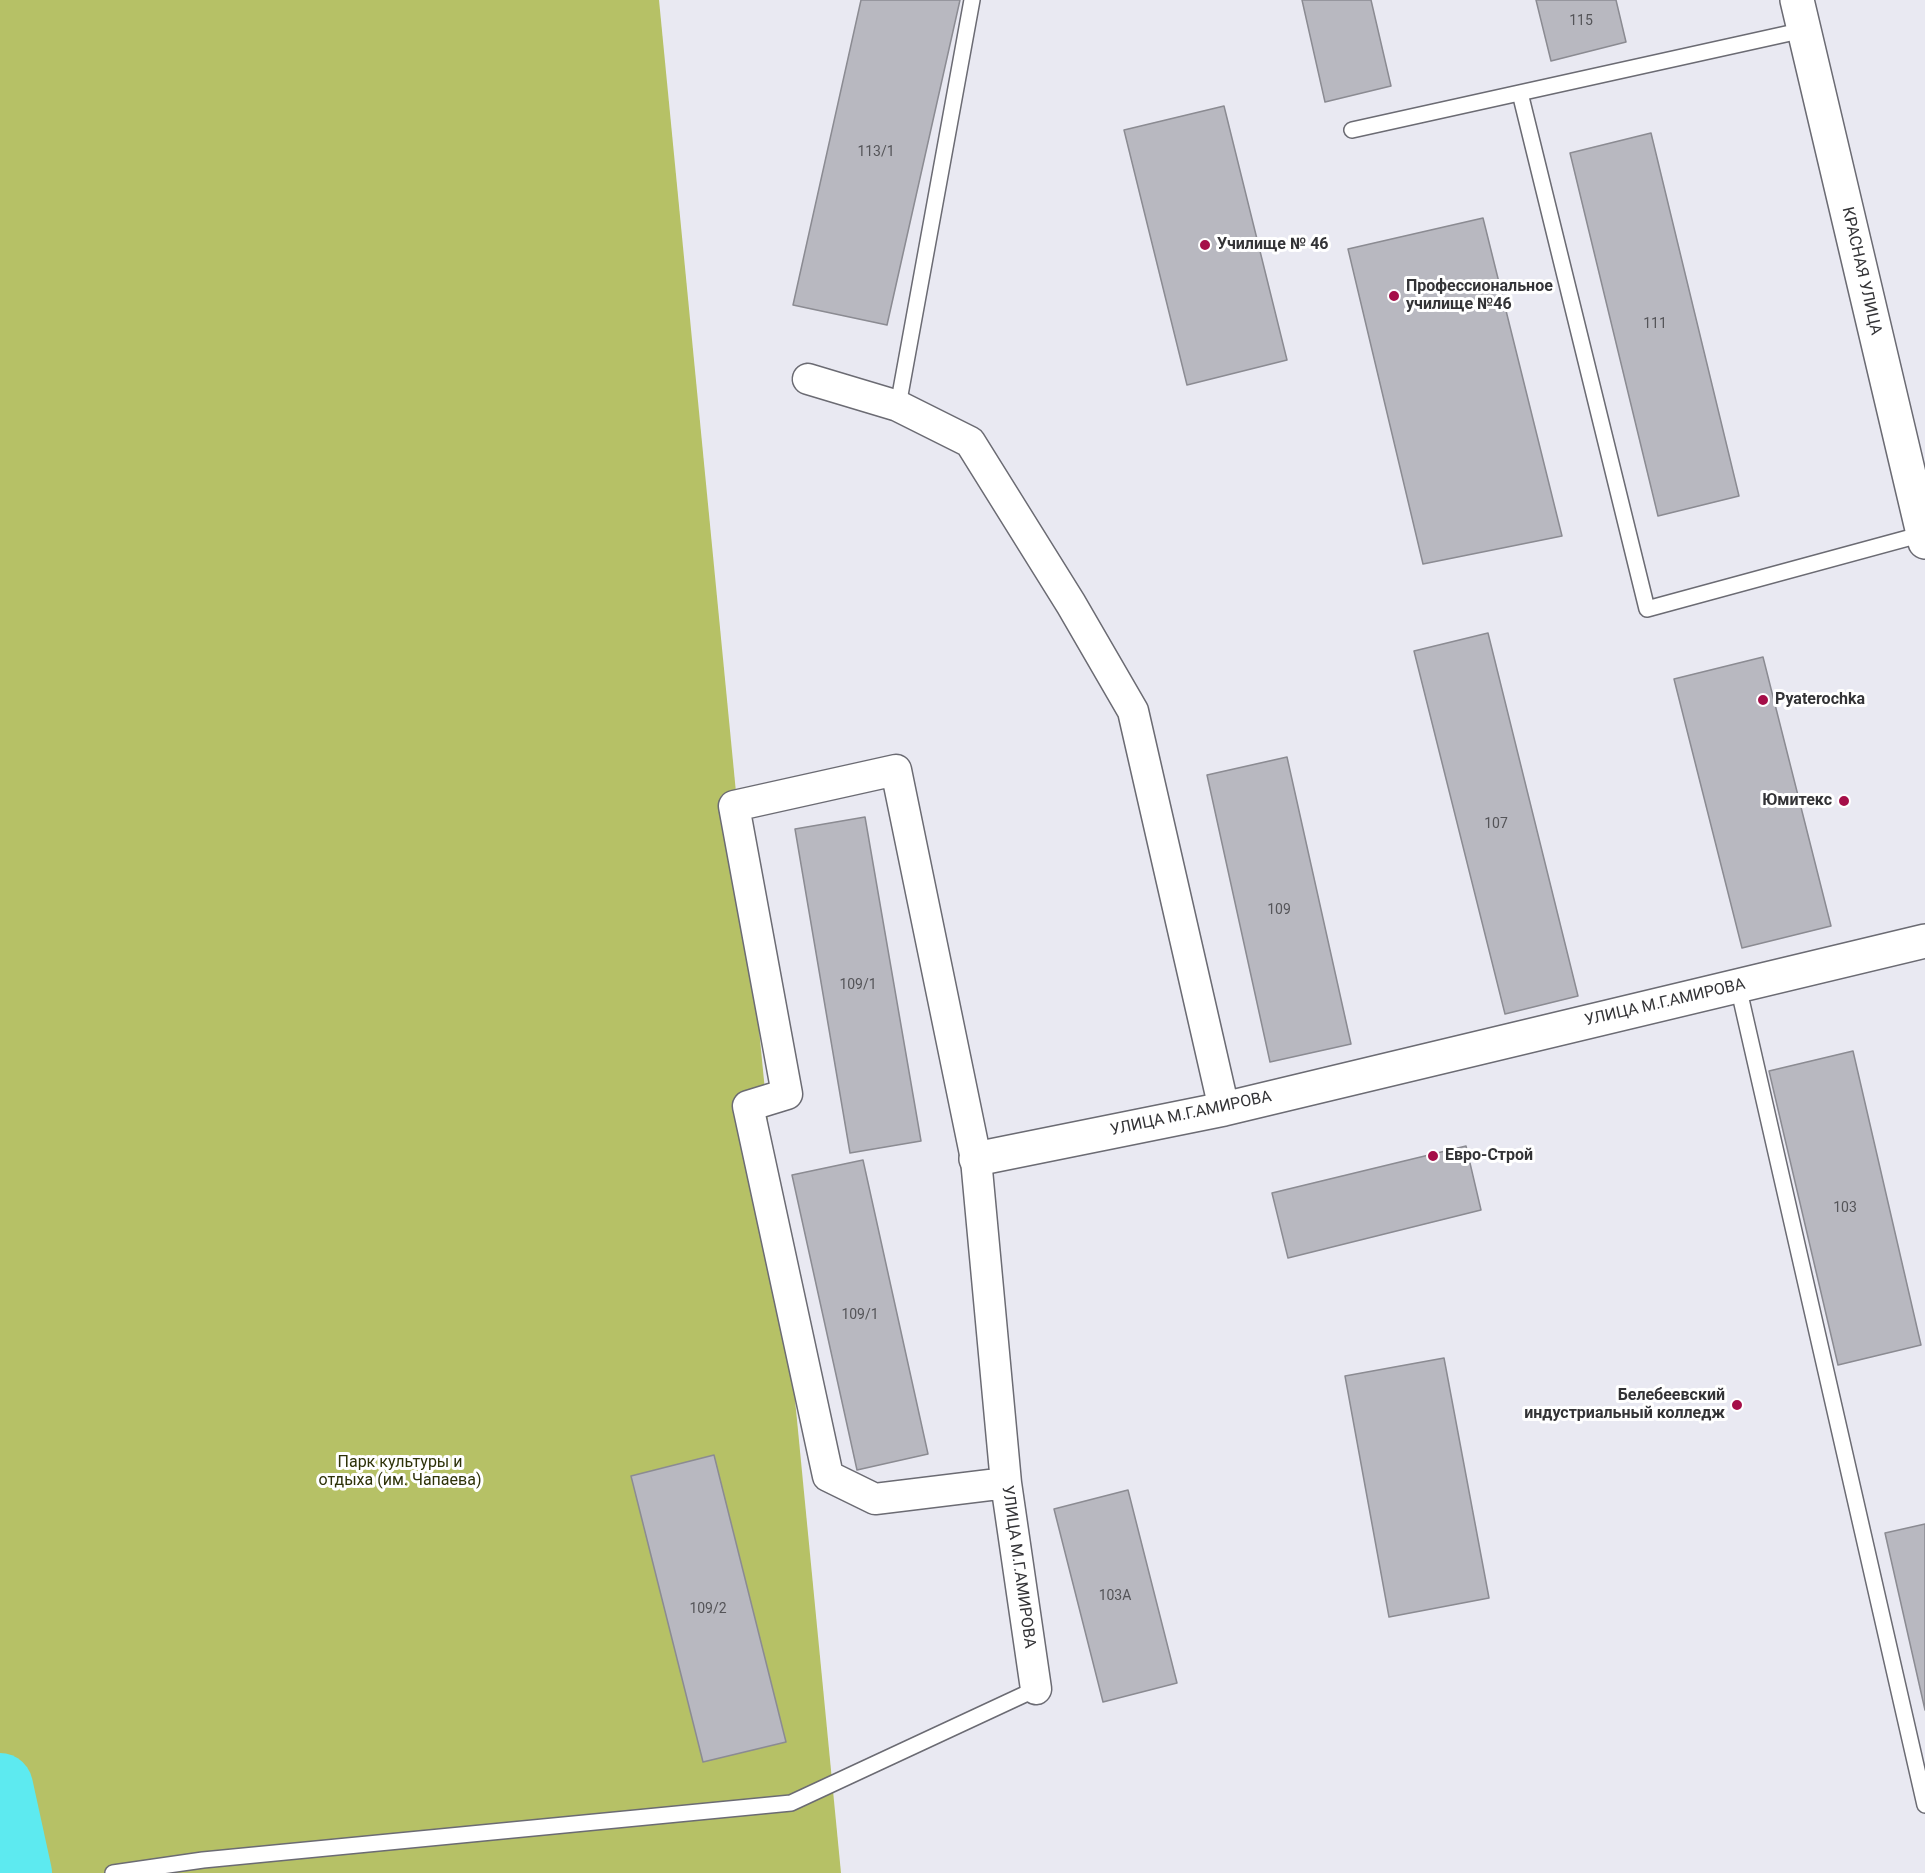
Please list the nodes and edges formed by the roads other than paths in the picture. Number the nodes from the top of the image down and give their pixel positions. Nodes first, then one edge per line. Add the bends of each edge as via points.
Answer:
1 (972, 0) edge
2 (1801, 15) edge
3 (1520, 93) junction
4 (1352, 130) dead end
5 (808, 379) dead end
6 (898, 406) junction
7 (1924, 538) edge
8 (1925, 941) edge
9 (1738, 986) junction
10 (1224, 1109) junction
11 (976, 1159) junction
12 (1006, 1483) junction
13 (1036, 1689) joint
14 (1925, 1805) edge
15 (113, 1873) edge

1 - 6 lane
2 - 3 lane
2 - 7 street, КРАСНАЯ УЛИЦА
3 - 4 lane
3 - 7 lane via 1647,609
5 - 6 street
6 - 10 street via 970,442 1133,711
8 - 9 street, УЛИЦА М.Г.АМИРОВА
9 - 10 street, УЛИЦА М.Г.АМИРОВА
9 - 14 lane
10 - 11 street, УЛИЦА М.Г.АМИРОВА
11 - 12 street, УЛИЦА М.Г.АМИРОВА
11 - 12 street via 896,770 734,806 787,1094 748,1106 828,1476 875,1499
12 - 13 street, УЛИЦА М.Г.АМИРОВА
13 - 15 lane via 791,1803 203,1860

